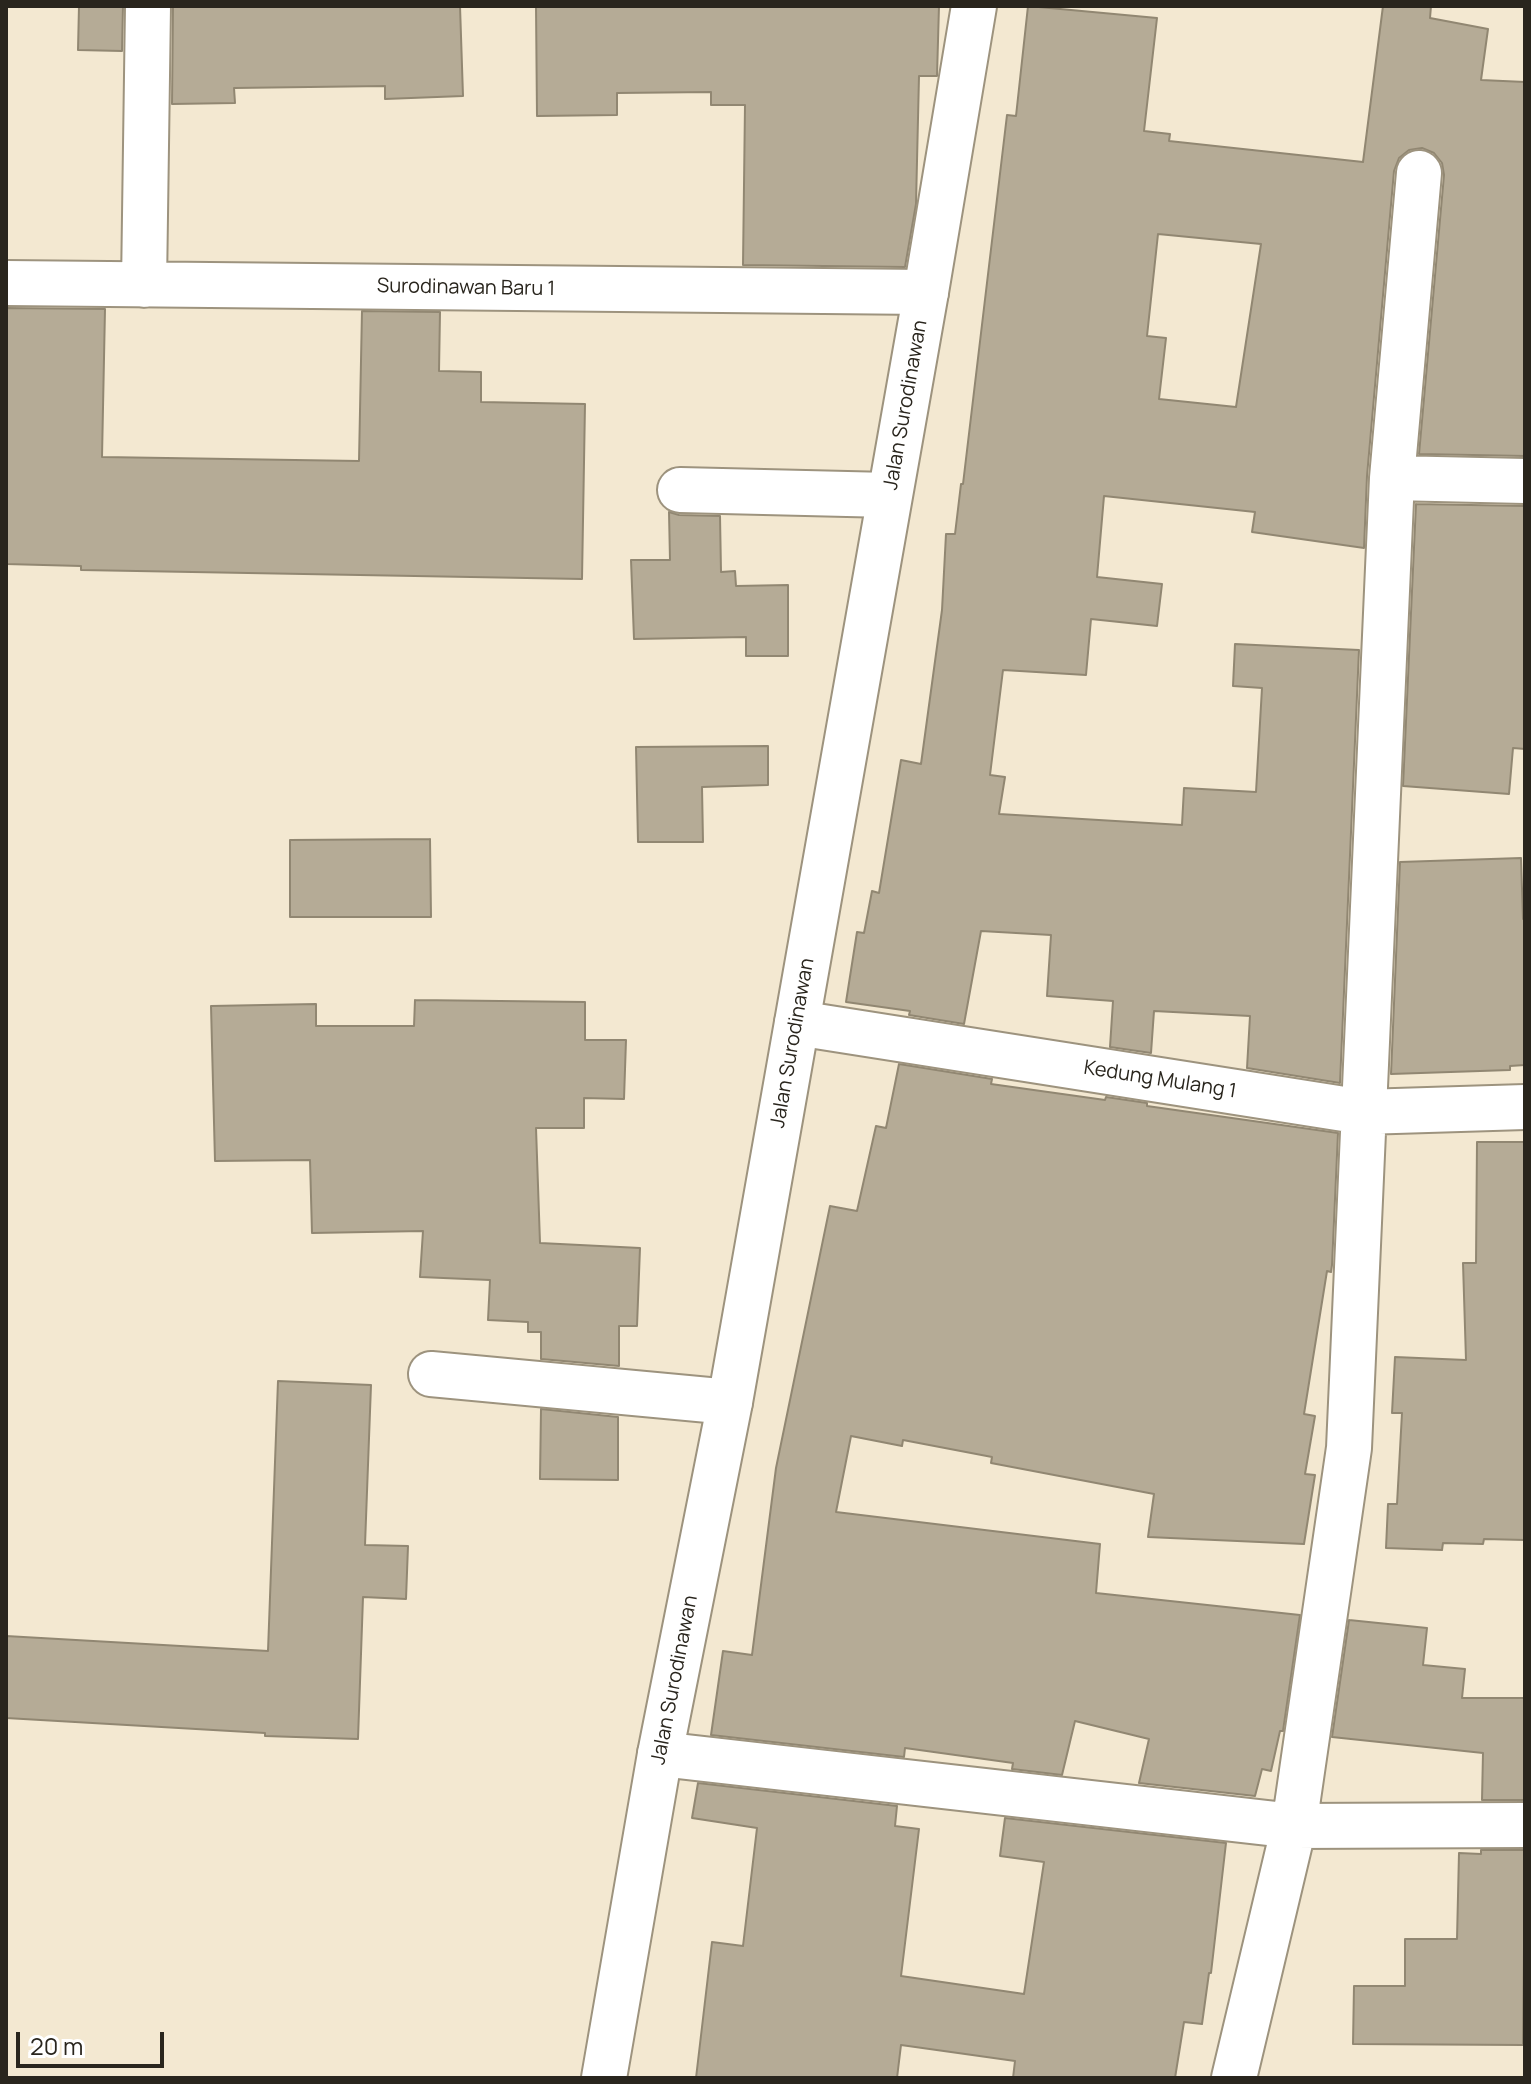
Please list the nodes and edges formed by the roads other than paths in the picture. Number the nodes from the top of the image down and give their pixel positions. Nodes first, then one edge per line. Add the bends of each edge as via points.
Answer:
1 (148, 6) edge
2 (974, 6) edge
3 (1419, 173) dead end
4 (6, 283) edge
5 (144, 285) junction
6 (926, 292) junction
7 (1392, 478) junction
8 (1525, 481) edge
9 (680, 490) dead end
10 (889, 495) junction
11 (797, 1023) junction
12 (1525, 1107) edge
13 (1363, 1112) junction
14 (431, 1374) dead end
15 (730, 1402) junction
16 (660, 1754) junction
17 (1525, 1825) edge
18 (1294, 1826) junction
19 (604, 2078) edge
20 (1234, 2078) edge

1 - 5 street
2 - 6 street, Jalan Surodinawan
3 - 7 street
4 - 5 street, Surodinawan Baru 1
5 - 6 street, Surodinawan Baru 1
6 - 10 street, Jalan Surodinawan
7 - 8 street
7 - 13 street
9 - 10 street
10 - 11 street, Jalan Surodinawan
11 - 13 street, Kedung Mulang 1
11 - 15 street, Jalan Surodinawan
12 - 13 street, Kedung Mulang 1
13 - 18 street via 1349,1448
14 - 15 street
15 - 16 street, Jalan Surodinawan
16 - 18 street
16 - 19 street, Jalan Surodinawan
17 - 18 street
18 - 20 street

